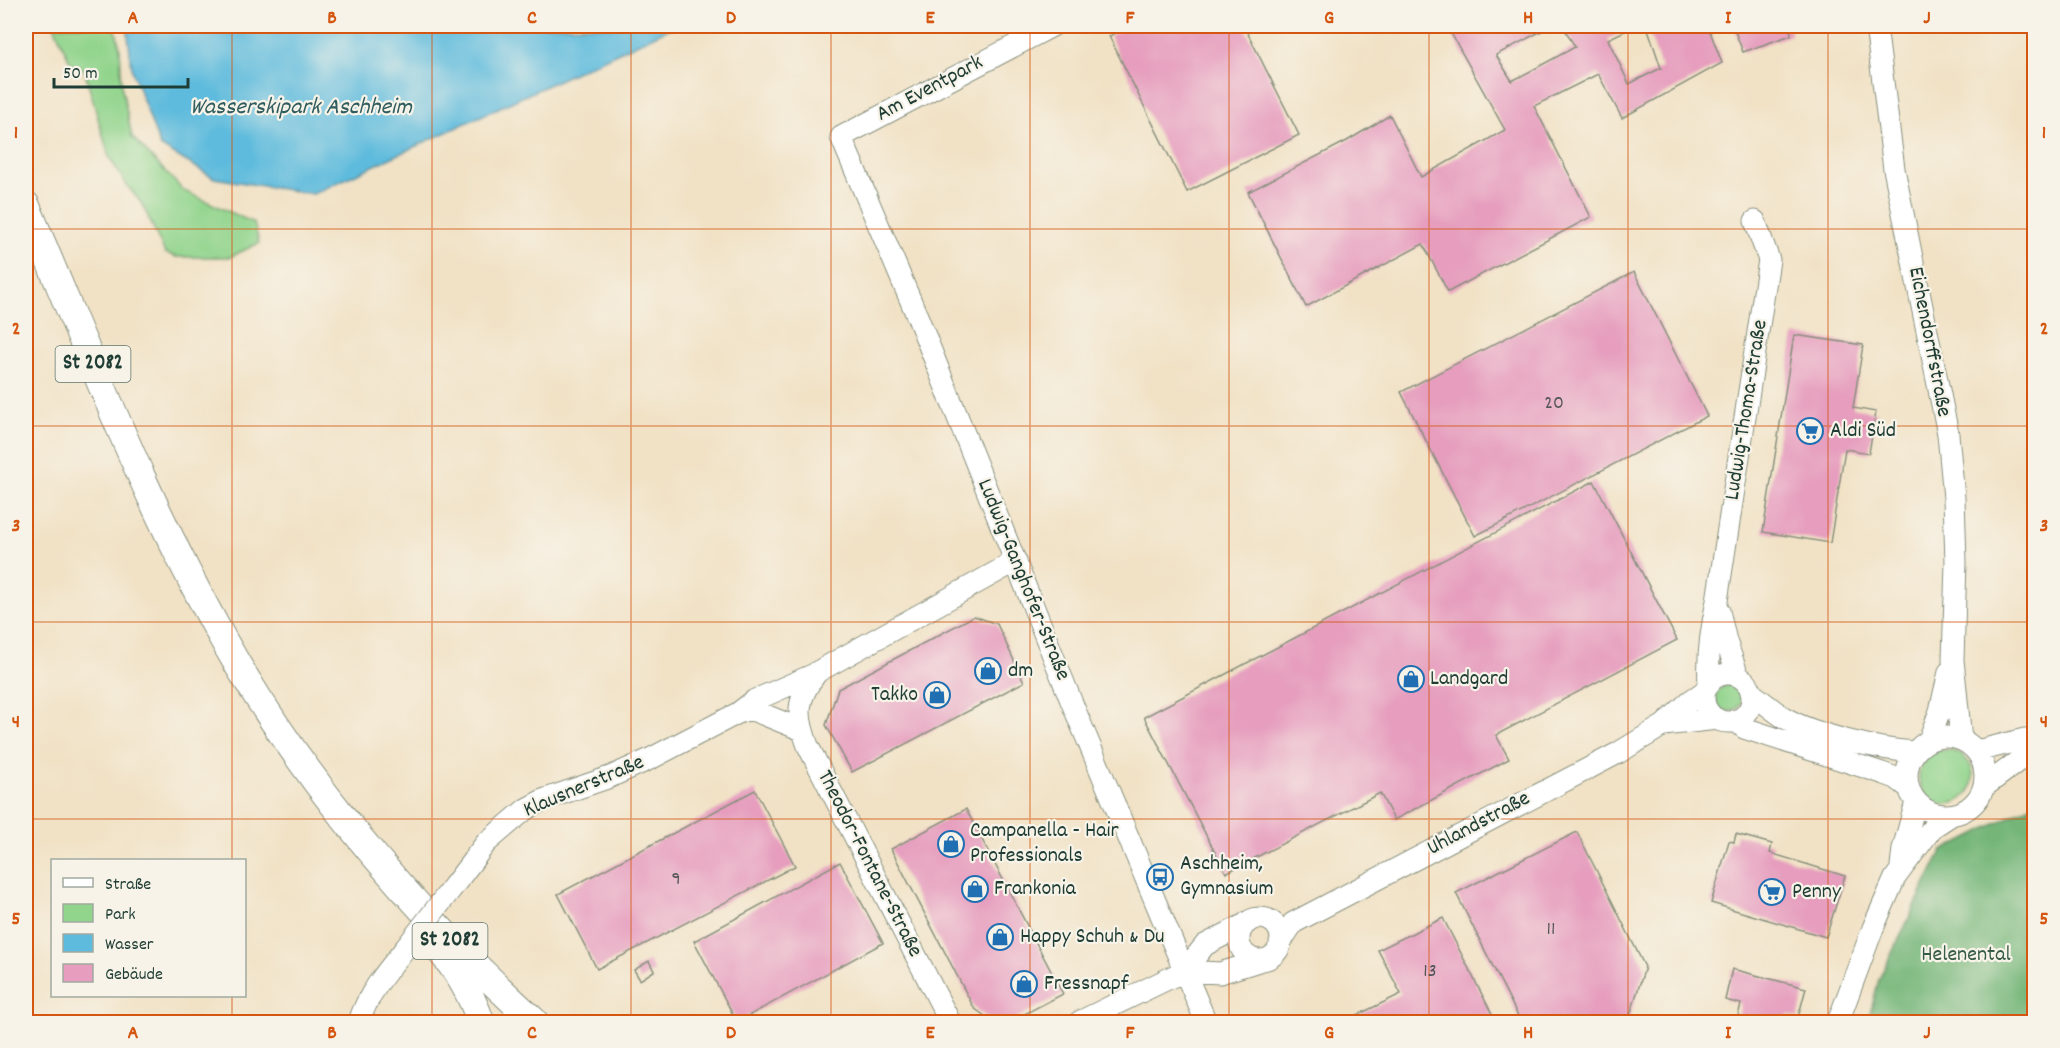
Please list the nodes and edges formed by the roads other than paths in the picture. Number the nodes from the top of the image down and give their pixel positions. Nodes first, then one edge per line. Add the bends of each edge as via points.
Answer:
1 (1052, 26) edge
2 (1876, 26) edge
3 (841, 137) joint
4 (26, 205) edge
5 (1755, 221) dead end
6 (1016, 561) junction
7 (1717, 602) junction
8 (1953, 660) junction
9 (818, 672) junction
10 (1738, 676) junction
11 (1707, 687) junction
12 (1752, 693) junction
13 (738, 713) junction
14 (1726, 719) junction
15 (1664, 725) junction
16 (802, 730) junction
17 (2034, 740) edge
18 (1969, 745) junction
19 (1922, 746) junction
20 (2034, 749) edge
21 (1984, 787) junction
22 (1912, 795) junction
23 (1950, 816) junction
24 (372, 852) junction
25 (1900, 869) junction
26 (1256, 921) junction
27 (1293, 923) junction
28 (1280, 944) junction
29 (1262, 960) junction
30 (1184, 971) junction
31 (359, 1023) edge
32 (481, 1023) edge
33 (535, 1023) edge
34 (950, 1023) edge
35 (1079, 1023) edge
36 (1206, 1023) edge
37 (1838, 1023) edge

1 - 3 street, Am Eventpark
2 - 8 street, Eichendorffstraße via 1894,169 1947,434 1956,562
3 - 6 street, Ludwig-Ganghofer-Straße
4 - 24 main road, St 2082 via 117,423 208,611 287,741
5 - 7 street, Ludwig-Thoma-Straße via 1769,260 1768,279
6 - 9 street, Klausnerstraße
6 - 30 street, Ludwig-Ganghofer-Straße
7 - 10 street, Ludwig-Thoma-Straße
7 - 11 street, Ludwig-Thoma-Straße
8 - 18 street, Eichendorffstraße
8 - 19 street, Eichendorffstraße
9 - 13 street, Klausnerstraße via 755,700
9 - 16 street, Theodor-Fontane-Straße via 805,688 801,702
10 - 11 street, Uhlandstraße via 1722,674
10 - 12 street
11 - 14 street via 1706,707
11 - 15 street, Uhlandstraße
12 - 14 street via 1749,710
12 - 19 street via 1806,728 1889,750
13 - 16 street via 755,711
13 - 31 street, Klausnerstraße, bridge via 630,768 525,810 486,843 378,983
14 - 15 street, Uhlandstraße
14 - 22 street via 1896,778
15 - 27 street, Uhlandstraße via 1618,753
16 - 34 street, Theodor-Fontane-Straße
17 - 18 street
18 - 19 street via 1940,737
18 - 21 street, Eichendorffstraße via 1983,762
19 - 22 street, Eichendorffstraße via 1909,763 1906,775
20 - 21 street
21 - 23 street, Eichendorffstraße via 1971,807
22 - 23 street via 1925,810
22 - 25 street, Eichendorffstraße
23 - 25 street, Eichendorffstraße via 1933,827
24 - 32 main road via 384,889 456,969 470,992
24 - 33 main road, St 2082 via 437,928
25 - 37 street, Eichendorffstraße via 1873,928
26 - 27 street
26 - 28 street via 1278,928
26 - 29 street via 1241,932 1241,948 1252,959
26 - 30 street via 1204,945
27 - 28 street
28 - 29 street via 1274,955
29 - 30 street via 1220,973
30 - 35 street
30 - 36 street, Ludwig-Ganghofer-Straße

